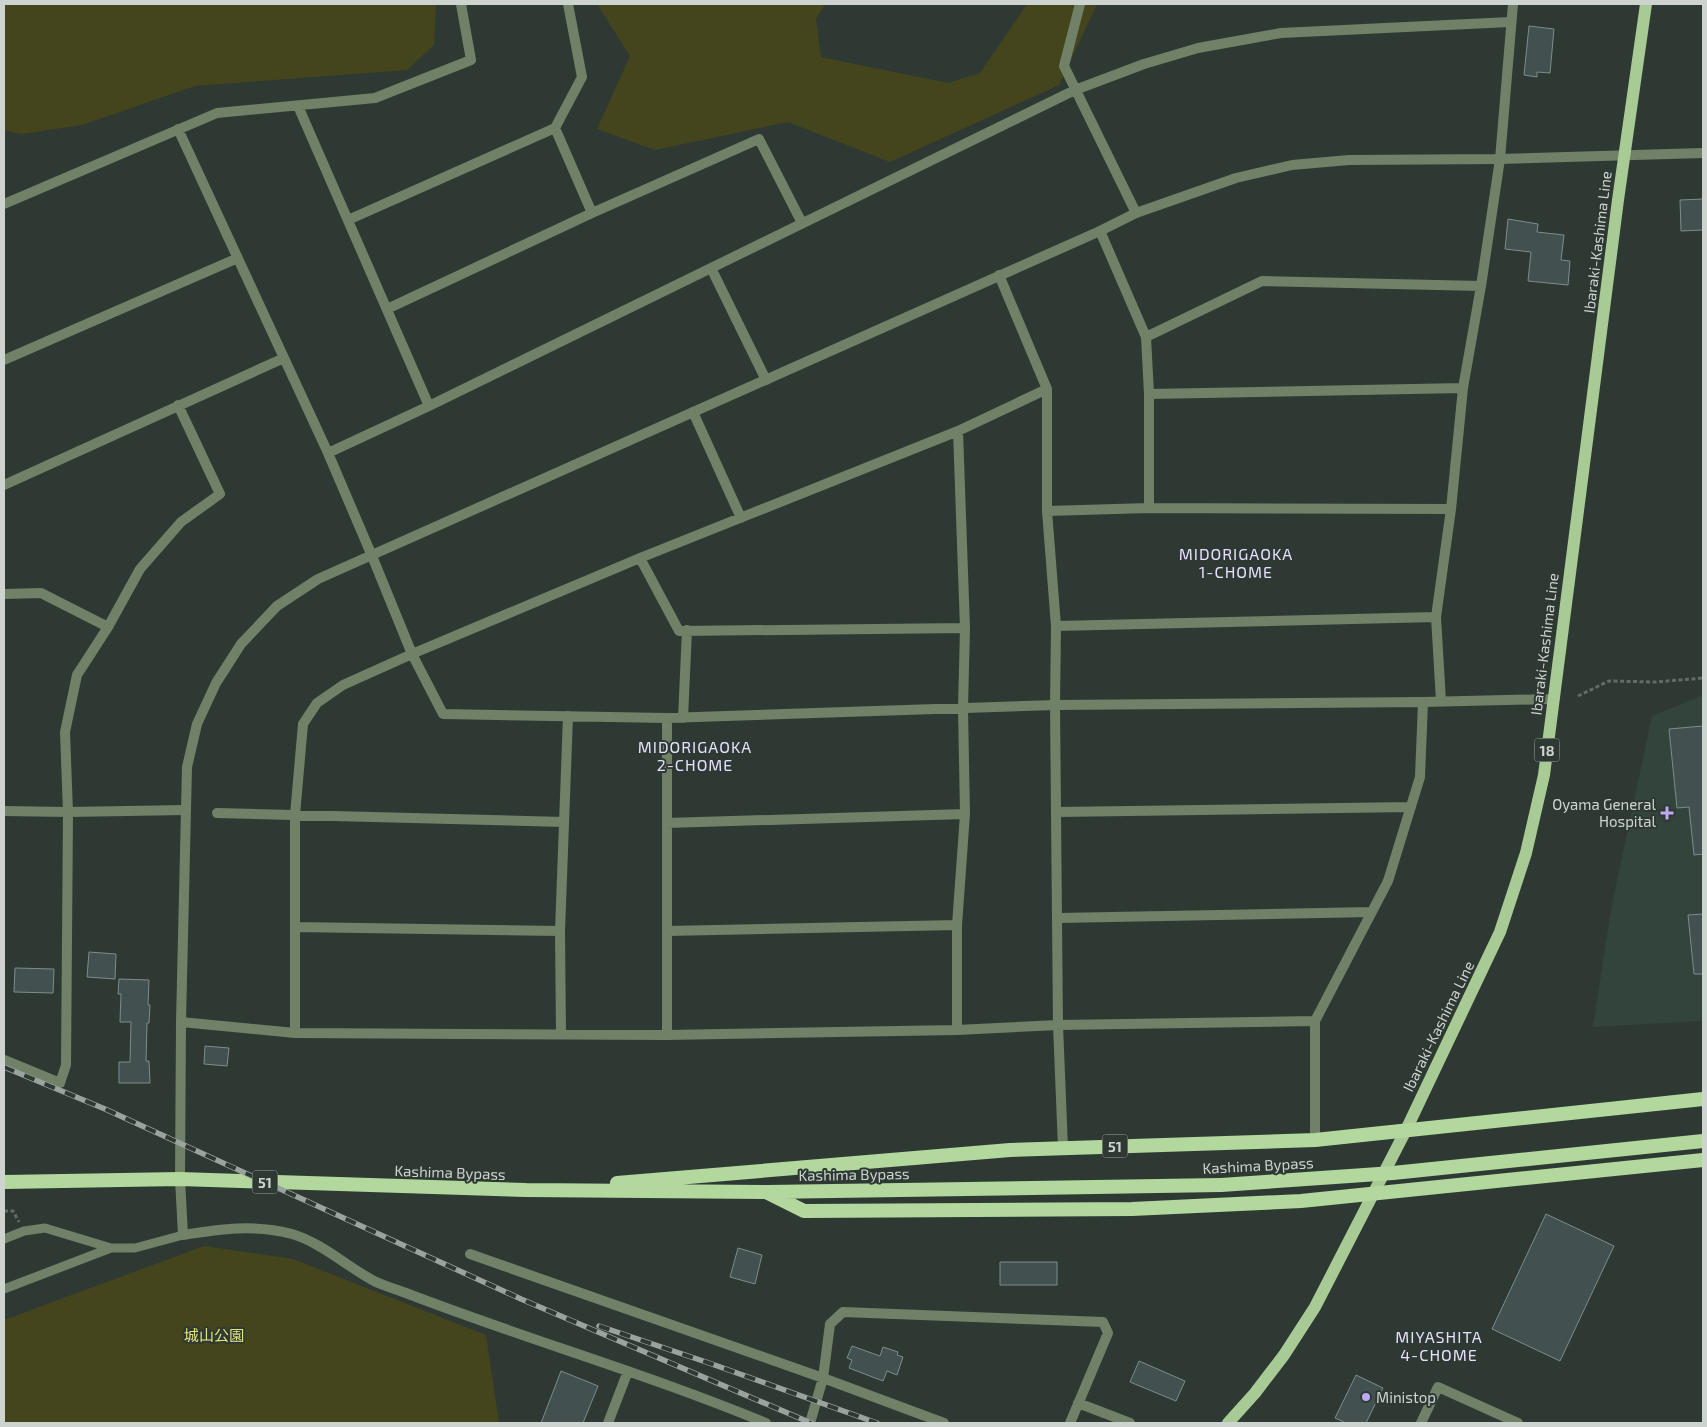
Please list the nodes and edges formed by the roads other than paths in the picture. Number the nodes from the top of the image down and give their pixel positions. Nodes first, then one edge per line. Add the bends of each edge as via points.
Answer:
1 (460, 4) edge
2 (568, 4) edge
3 (1080, 4) edge
4 (1513, 4) edge
5 (1646, 4) edge
6 (1510, 22) junction
7 (1074, 90) junction
8 (298, 106) junction
9 (555, 128) junction
10 (178, 129) junction
11 (1703, 153) edge
12 (1624, 154) junction
13 (1500, 159) junction
14 (4, 204) edge
15 (1136, 212) junction
16 (592, 213) junction
17 (348, 220) junction
18 (802, 223) junction
19 (1100, 231) junction
20 (238, 258) junction
21 (711, 268) junction
22 (999, 276) junction
23 (1481, 286) junction
24 (387, 309) junction
25 (1146, 337) junction
26 (284, 358) junction
27 (4, 360) edge
28 (766, 380) junction
29 (1463, 388) junction
30 (1048, 389) junction
31 (1149, 394) junction
32 (178, 406) junction
33 (429, 406) junction
34 (693, 412) junction
35 (958, 431) junction
36 (328, 454) junction
37 (4, 485) edge
38 (1149, 508) junction
39 (1451, 509) junction
40 (1047, 511) junction
41 (741, 518) junction
42 (372, 556) junction
43 (640, 558) junction
44 (4, 594) edge
45 (1436, 616) junction
46 (1056, 626) junction
47 (108, 627) junction
48 (965, 628) junction
49 (687, 630) junction
50 (412, 654) junction
51 (1554, 699) junction
52 (1423, 702) junction
53 (1440, 702) junction
54 (1055, 705) junction
55 (962, 708) junction
56 (568, 716) junction
57 (667, 718) junction
58 (683, 718) junction
59 (1411, 807) junction
60 (186, 810) junction
61 (4, 811) edge
62 (68, 812) junction
63 (217, 812) dead end
64 (1057, 812) junction
65 (965, 814) junction
66 (296, 815) junction
67 (564, 822) junction
68 (667, 823) junction
69 (1372, 912) junction
70 (1058, 918) junction
71 (957, 925) junction
72 (295, 927) junction
73 (560, 931) junction
74 (667, 931) junction
75 (1315, 1021) junction
76 (181, 1022) junction
77 (1058, 1026) junction
78 (957, 1030) junction
79 (295, 1033) junction
80 (561, 1034) junction
81 (667, 1034) junction
82 (4, 1060) edge
83 (1703, 1099) edge
84 (1406, 1130) junction
85 (1315, 1140) junction
86 (1703, 1141) edge
87 (1063, 1148) junction
88 (1703, 1160) edge
89 (180, 1180) junction
90 (4, 1182) edge
91 (526, 1190) junction
92 (767, 1192) junction
93 (1374, 1194) junction
94 (183, 1235) junction
95 (4, 1239) edge
96 (111, 1248) junction
97 (470, 1254) dead end
98 (4, 1289) edge
99 (628, 1371) junction
100 (823, 1378) junction
101 (1078, 1403) junction
102 (608, 1423) edge
103 (766, 1423) edge
104 (810, 1423) edge
105 (944, 1423) edge
106 (1070, 1423) edge
107 (1130, 1423) edge
108 (1228, 1423) edge
109 (1421, 1423) edge
110 (1518, 1423) edge

1 - 8 street via 471,60 375,98
2 - 9 street via 582,77
3 - 7 street via 1064,66
4 - 6 street
5 - 12 main road, Ibaraki-Kashima Line / 18
6 - 7 street via 1281,33 1198,48
6 - 13 street
7 - 15 street
7 - 18 street
8 - 10 street via 217,114
8 - 17 street
9 - 16 street
9 - 17 street
10 - 14 street
10 - 20 street
11 - 12 street
12 - 13 street
12 - 51 main road, Ibaraki-Kashima Line / 18
13 - 15 street via 1349,160 1292,165 1236,178
13 - 23 street
15 - 19 street
16 - 18 street via 759,139
16 - 24 street
17 - 24 street
18 - 21 street
19 - 22 street
19 - 25 street
20 - 26 street
20 - 27 street
21 - 28 street
21 - 33 street
22 - 28 street
22 - 30 street
23 - 25 street via 1262,281
23 - 29 street
24 - 33 street
25 - 31 street
26 - 32 street
26 - 36 street
28 - 34 street
29 - 31 street
29 - 39 street
30 - 35 street
30 - 40 street
31 - 38 street
32 - 37 street
32 - 47 street via 220,494 181,522 140,569
33 - 36 street
34 - 41 street
34 - 42 street
35 - 41 street
35 - 48 street
36 - 42 street
38 - 39 street
38 - 40 street
39 - 45 street
40 - 46 street
41 - 43 street
42 - 50 street
42 - 60 street via 318,579 277,606 241,644 216,683 197,724 187,767
43 - 49 street via 679,630
43 - 50 street
44 - 47 street via 41,593
45 - 46 street
45 - 53 street
46 - 54 street
47 - 62 street via 77,676 65,732
48 - 49 street
48 - 55 street
49 - 58 street
50 - 56 street via 442,714
50 - 66 street via 343,685 317,702 303,724
51 - 53 street
51 - 84 main road, Ibaraki-Kashima Line / 18 via 1544,775 1526,853 1500,932
52 - 53 street
52 - 54 street
52 - 59 street via 1420,777
54 - 55 street
54 - 64 street
55 - 58 street
55 - 65 street
56 - 57 street
56 - 67 street
57 - 58 street
57 - 68 street
59 - 64 street
59 - 69 street via 1388,881
60 - 62 street
60 - 76 street
61 - 62 street
62 - 82 street via 66,1065 60,1083
63 - 66 street
64 - 70 street
65 - 68 street
65 - 71 street
66 - 67 street
66 - 72 street
67 - 73 street
68 - 74 street
69 - 70 street
69 - 75 street
70 - 77 street
71 - 74 street
71 - 78 street
72 - 73 street
72 - 79 street
73 - 80 street
74 - 81 street
75 - 77 street
75 - 85 street
76 - 79 street
76 - 89 street
77 - 78 street
77 - 87 street
78 - 81 street
79 - 80 street
80 - 81 street
83 - 84 highway, 51
84 - 85 highway, 51
84 - 93 main road, Ibaraki-Kashima Line / 18
85 - 87 highway, 51
86 - 92 highway, Kashima Bypass / 51, bridge via 1393,1173 1221,1185
87 - 91 highway, 51
88 - 93 highway, 51
89 - 90 highway, Kashima Bypass / 51
89 - 91 highway, Kashima Bypass / 51
89 - 94 street
91 - 92 highway, Kashima Bypass / 51
92 - 93 highway, 51 via 804,1211 1132,1209
93 - 108 main road, Ibaraki-Kashima Line / 18 via 1315,1307 1284,1355
94 - 96 lane via 135,1248
94 - 99 street via 253,1227 293,1234 375,1281
95 - 96 lane via 24,1231 45,1228
96 - 98 lane
97 - 100 street
99 - 102 street
99 - 103 street
100 - 101 street via 830,1324 843,1312 1103,1322 1108,1333
100 - 104 street
100 - 105 street
101 - 106 street
101 - 107 street
109 - 110 street via 1438,1387

